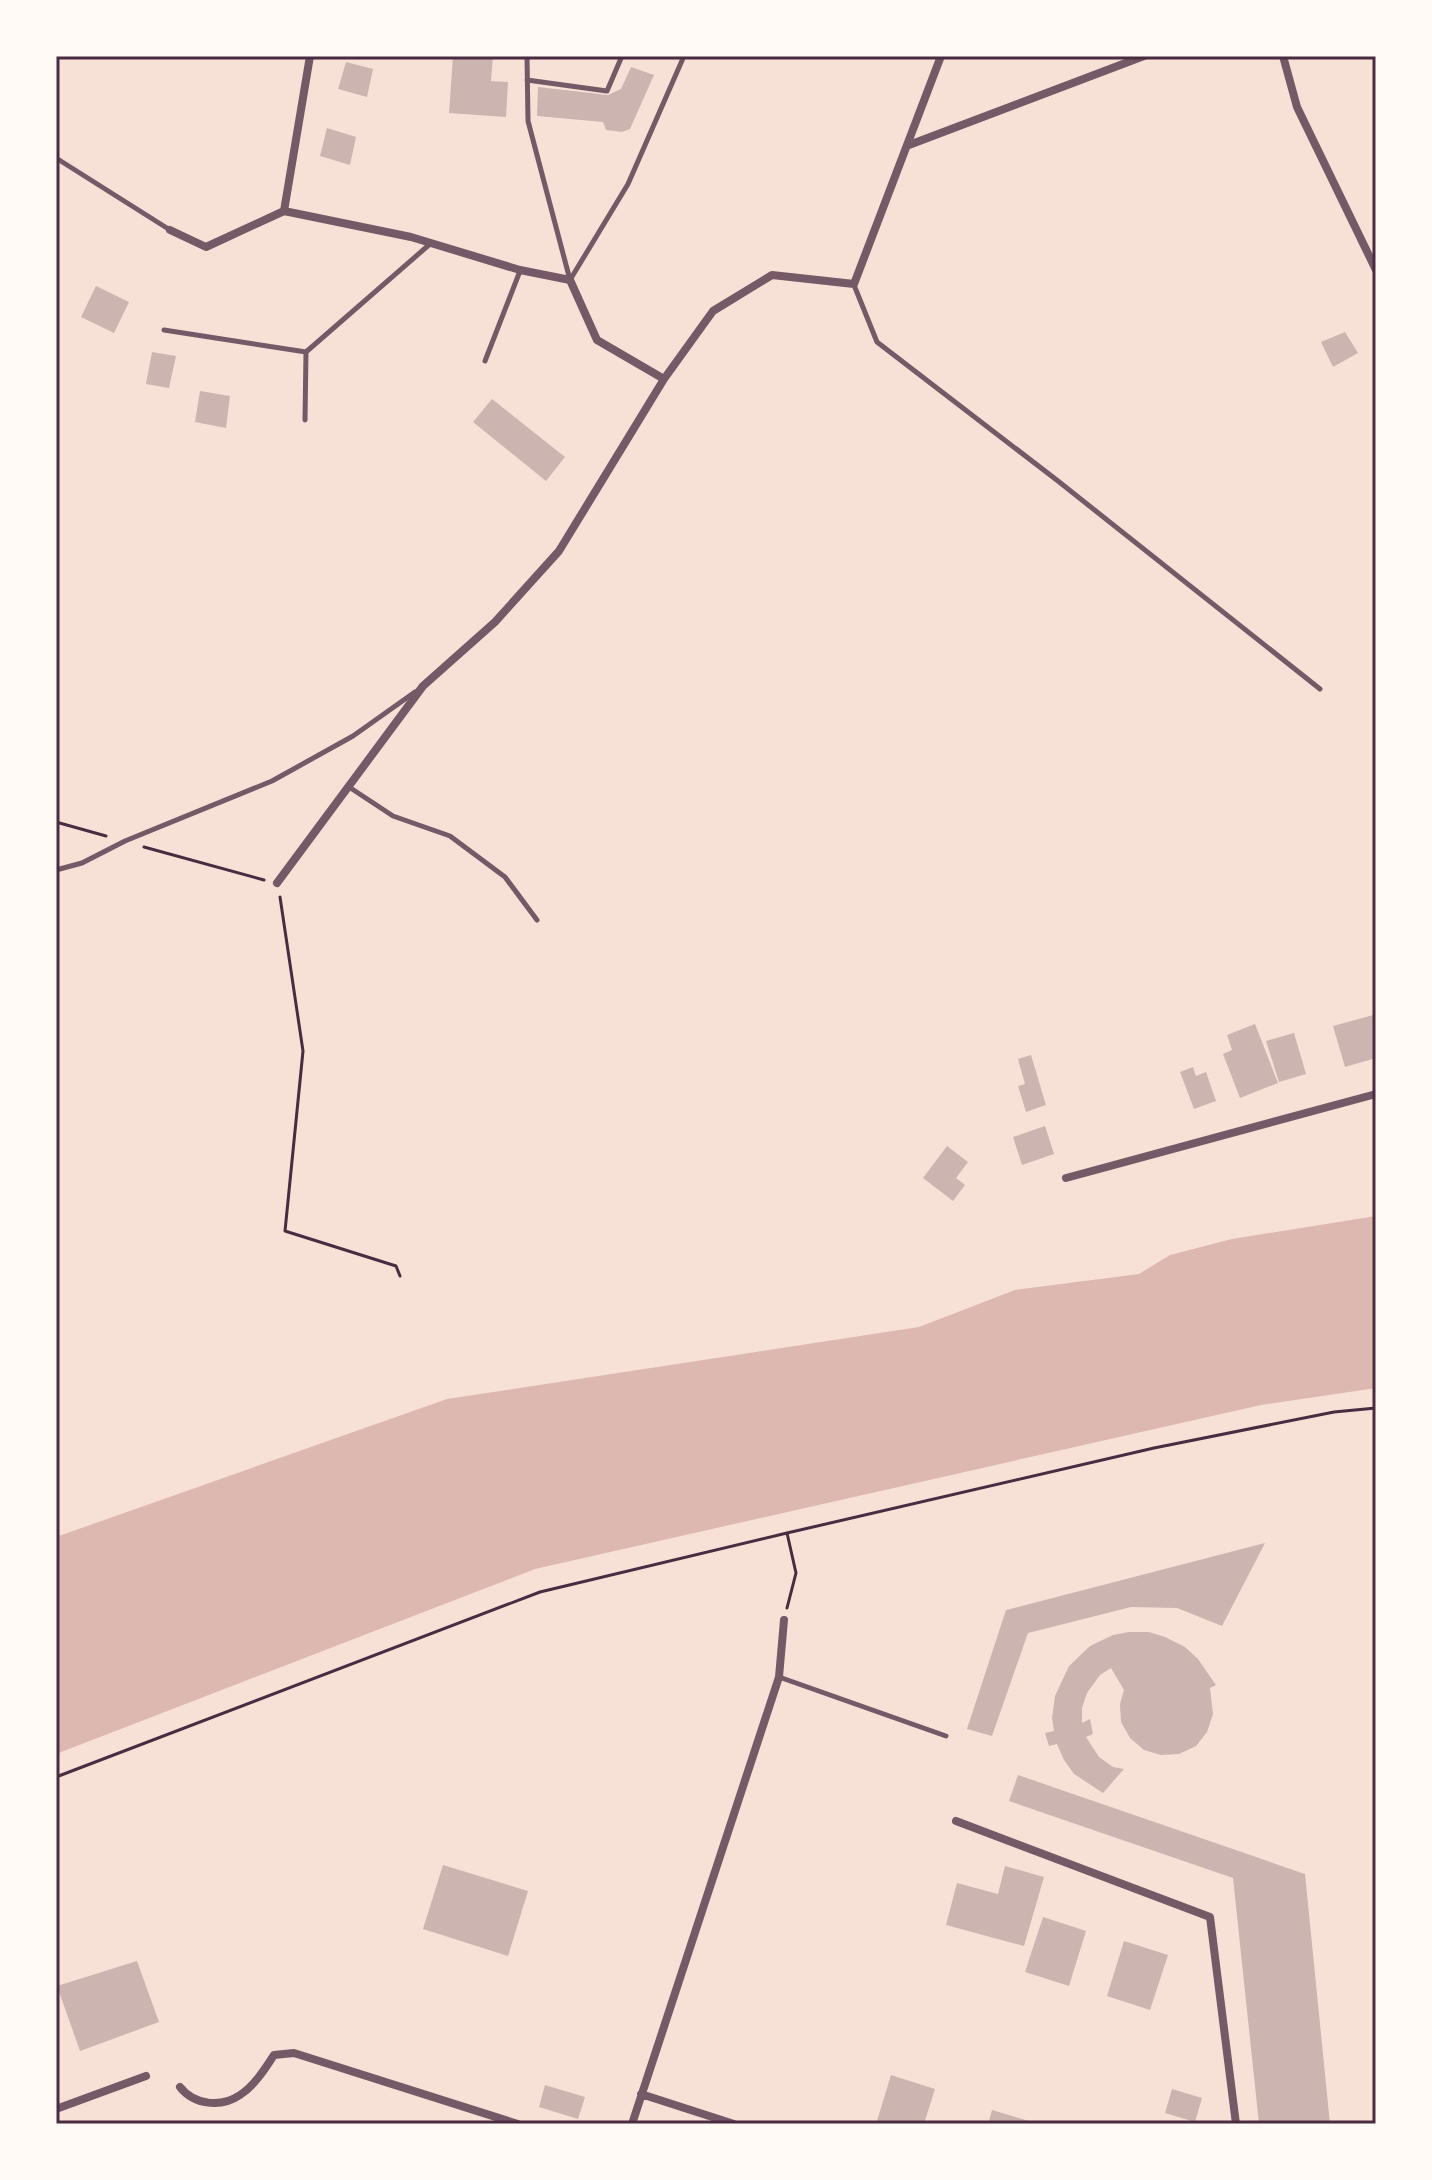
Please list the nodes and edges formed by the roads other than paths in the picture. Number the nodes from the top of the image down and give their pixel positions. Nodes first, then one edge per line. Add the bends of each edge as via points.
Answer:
1 (310, 56) edge
2 (527, 56) edge
3 (622, 56) edge
4 (684, 56) edge
5 (941, 56) edge
6 (1144, 56) edge
7 (1283, 56) edge
8 (527, 80) junction
9 (909, 145) junction
10 (56, 158) edge
11 (284, 211) junction
12 (170, 230) joint
13 (431, 243) junction
14 (520, 270) junction
15 (1376, 270) edge
16 (570, 280) junction
17 (854, 284) junction
18 (164, 330) dead end
19 (306, 352) junction
20 (485, 361) dead end
21 (664, 379) junction
22 (305, 420) dead end
23 (423, 686) junction
24 (1320, 689) dead end
25 (349, 787) junction
26 (56, 870) edge
27 (277, 883) road end
28 (537, 920) dead end
29 (1376, 1094) edge
30 (1066, 1178) dead end
31 (784, 1620) road end
32 (779, 1677) junction
33 (946, 1736) dead end
34 (956, 1821) dead end
35 (146, 2076) dead end
36 (180, 2087) dead end
37 (641, 2094) junction
38 (56, 2109) edge
39 (505, 2122) edge
40 (518, 2124) edge
41 (632, 2124) edge
42 (734, 2124) edge
43 (1236, 2124) edge

1 - 11 street
2 - 8 lane
3 - 8 lane via 607,91
4 - 16 lane via 628,184
5 - 9 street
6 - 9 street
7 - 15 street via 1297,107
8 - 16 lane via 528,121
9 - 17 street
10 - 12 lane
11 - 12 street via 206,247
11 - 13 street
13 - 14 street
13 - 19 lane
14 - 16 street
14 - 20 lane
16 - 21 street via 597,340
17 - 21 street via 772,275 713,311
17 - 24 lane via 877,342
18 - 19 lane
19 - 22 lane
21 - 23 street via 559,551 495,622
23 - 25 street
23 - 26 lane via 353,736 272,781
25 - 27 street
25 - 28 lane via 393,816 450,836 505,877
29 - 30 street
31 - 32 street
32 - 33 lane
32 - 37 street
34 - 43 street via 1210,1917
35 - 38 street
36 - 39 street via 187,2096 208,2104 238,2097 274,2055 294,2053
37 - 41 street
37 - 42 street
39 - 40 street

